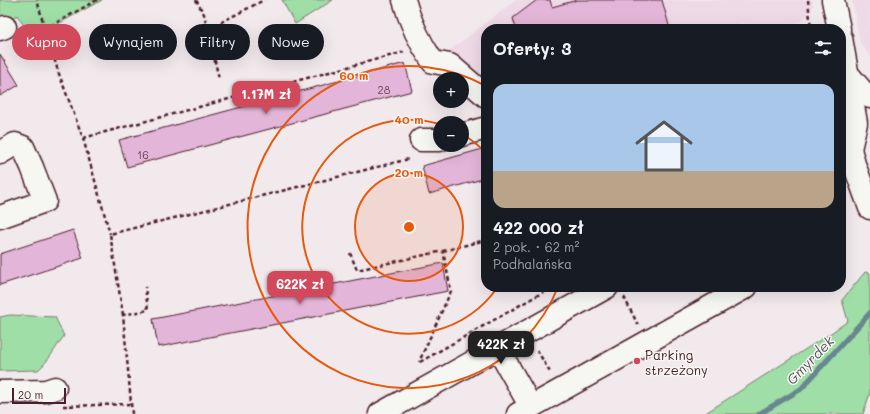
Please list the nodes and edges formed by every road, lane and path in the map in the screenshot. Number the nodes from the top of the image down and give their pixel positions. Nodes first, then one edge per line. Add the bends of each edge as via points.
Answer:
1 (37, 0) edge
2 (97, 0) edge
3 (196, 0) edge
4 (264, 0) edge
5 (404, 0) edge
6 (808, 0) edge
7 (824, 0) edge
8 (833, 0) edge
9 (44, 24) edge
10 (55, 24) edge
11 (207, 24) edge
12 (218, 24) edge
13 (810, 24) edge
14 (832, 24) edge
15 (834, 24) edge
16 (2, 28) edge
17 (12, 40) edge
18 (423, 46) junction
19 (55, 60) edge
20 (215, 60) edge
21 (846, 70) edge
22 (847, 73) junction
23 (219, 79) dead end
24 (481, 92) edge
25 (870, 97) edge
26 (481, 129) edge
27 (469, 133) edge
28 (83, 138) junction
29 (870, 138) edge
30 (0, 153) edge
31 (849, 155) edge
32 (409, 159) dead end
33 (870, 208) edge
34 (0, 217) edge
35 (110, 234) junction
36 (481, 241) edge
37 (443, 251) junction
38 (350, 253) dead end
39 (145, 287) dead end
40 (543, 292) edge
41 (610, 292) edge
42 (615, 292) edge
43 (737, 292) edge
44 (122, 315) junction
45 (646, 342) junction
46 (497, 347) junction
47 (537, 350) dead end
48 (54, 388) dead end
49 (561, 390) junction
50 (0, 392) edge
51 (131, 404) junction
52 (90, 406) dead end
53 (525, 410) edge
54 (132, 414) edge
55 (380, 414) edge

1 - 9 path
2 - 10 path
3 - 11 path
4 - 12 path
5 - 18 street
6 - 13 path
7 - 14 street
8 - 15 street
16 - 17 path
18 - 24 street via 433,62 450,65
18 - 28 path
19 - 28 path
20 - 23 path
21 - 22 street
22 - 25 street
22 - 31 street via 856,123
26 - 27 street
28 - 35 path
29 - 31 street
30 - 34 street via 15,144 22,147 45,201
31 - 33 street
32 - 35 path
35 - 44 path
36 - 37 path
37 - 38 path via 357,270
37 - 40 path via 451,291 419,362
39 - 44 path via 148,310
41 - 46 street
42 - 45 path
43 - 45 street
44 - 51 path
45 - 49 street
46 - 53 street
46 - 55 street
47 - 49 path
48 - 50 street via 46,391
49 - 53 street
51 - 52 path
51 - 54 path

